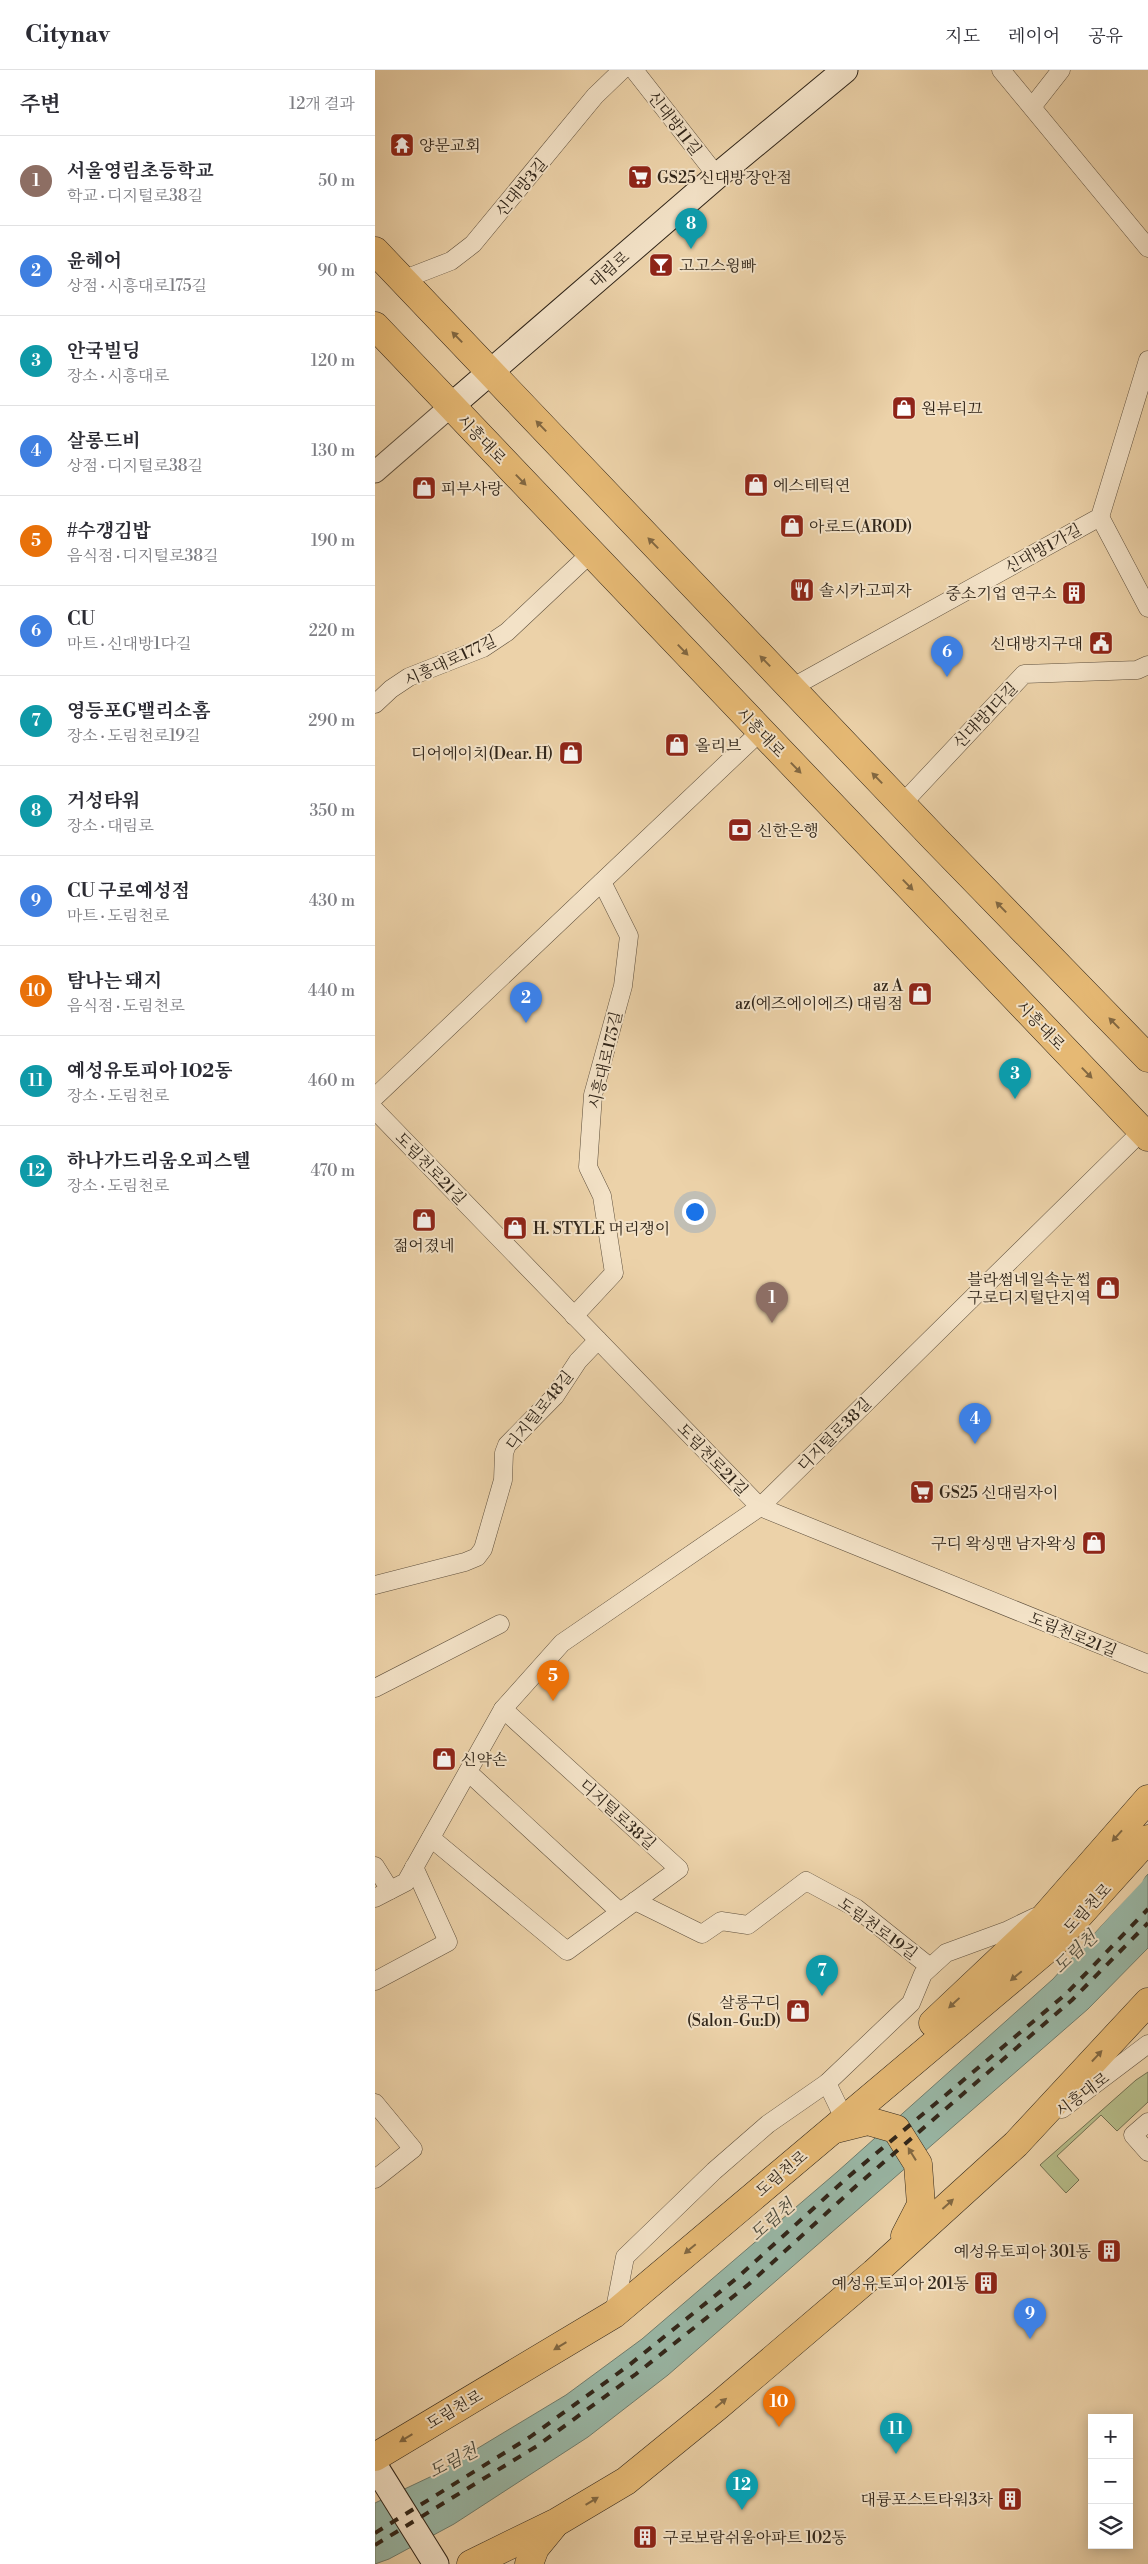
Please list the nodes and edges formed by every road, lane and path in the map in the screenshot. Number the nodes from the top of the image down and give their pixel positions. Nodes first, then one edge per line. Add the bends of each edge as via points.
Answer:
1 (622, 70) edge
2 (634, 70) edge
3 (845, 70) edge
4 (1001, 70) edge
5 (1061, 70) edge
6 (1032, 106) junction
7 (717, 176) junction
8 (1148, 248) edge
9 (375, 251) edge
10 (402, 280) junction
11 (375, 326) edge
12 (1148, 360) edge
13 (490, 372) junction
14 (451, 406) junction
15 (375, 472) edge
16 (1100, 517) junction
17 (591, 553) junction
18 (1148, 608) edge
19 (1148, 665) edge
20 (791, 688) junction
21 (375, 704) edge
22 (761, 731) junction
23 (902, 804) junction
24 (602, 882) junction
25 (1148, 1058) edge
26 (375, 1096) edge
27 (375, 1110) edge
28 (1145, 1134) edge
29 (574, 1316) junction
30 (598, 1340) junction
31 (760, 1507) junction
32 (375, 1585) edge
33 (500, 1624) dead end
34 (1148, 1664) edge
35 (375, 1688) edge
36 (503, 1710) junction
37 (468, 1772) junction
38 (1148, 1799) edge
39 (431, 1838) junction
40 (1148, 1839) edge
41 (375, 1866) edge
42 (415, 1867) junction
43 (383, 1894) edge
44 (635, 1901) junction
45 (1053, 1908) junction
46 (620, 1912) junction
47 (931, 1967) junction
48 (375, 1982) edge
49 (1148, 2002) edge
50 (1148, 2044) edge
51 (1148, 2057) edge
52 (827, 2083) junction
53 (1094, 2085) junction
54 (375, 2103) edge
55 (836, 2120) junction
56 (1148, 2122) edge
57 (1016, 2144) junction
58 (1148, 2152) edge
59 (375, 2179) edge
60 (899, 2248) junction
61 (614, 2314) junction
62 (378, 2467) edge
63 (557, 2522) junction
64 (434, 2561) edge
65 (471, 2564) edge
66 (529, 2564) edge

1 - 10 street, 신대방3길 via 595,96 473,244 451,261
2 - 7 street, 신대방11길
3 - 7 main road, 대림로
4 - 6 street
5 - 6 street
6 - 8 street
7 - 13 main road, 대림로
9 - 10 main road
13 -> 10 main road
11 - 14 main road, 시흥대로
12 - 16 street, 신대방1가길
13 - 14 main road, 대림로
20 -> 13 main road
14 - 15 street, 대림로
14 -> 17 main road, 시흥대로
16 - 18 street
16 - 20 street, 신대방1가길
17 - 21 street, 시흥대로177길 via 507,632 483,648 409,677
17 -> 22 main road, 시흥대로
19 - 23 street, 신대방1다길 via 1137,670 1024,674
23 -> 20 main road
22 - 24 street
22 -> 28 main road, 시흥대로
25 -> 23 main road
24 - 26 street
24 - 29 street, 시흥대로175길 via 629,936 623,986 593,1095 588,1168 602,1196 614,1273
27 - 29 street, 도림천로21길
28 - 31 street, 디지털로38길
29 - 30 street, 도림천로21길
30 - 31 street, 도림천로21길
30 - 32 street, 디지털로48길 via 578,1361 555,1396 507,1445 503,1480 483,1549 477,1557
31 - 34 street, 도림천로21길
31 - 36 street, 디지털로38길 via 562,1643
33 - 35 street
36 - 37 street, 디지털로38길
36 - 44 street, 디지털로38길 via 679,1869
37 - 39 street, 디지털로38길
37 - 46 street
38 -> 45 main road
39 - 42 street, 디지털로38길
39 - 46 street, 디지털로38길 via 567,1951
40 -> 55 main road, 도림천로 via 1053,1944
41 - 43 street, 디지털로38길
42 - 43 street, 디지털로38길 via 406,1882
42 - 48 street via 448,1942
44 - 46 street, 디지털로38길
44 - 47 street, 도림천로19길 via 702,1934 721,1921 748,1925 805,1881 856,1908
45 - 47 street via 1006,1931 946,1954
45 -> 55 main road
47 - 52 street, 도림천로19길 via 923,1974 911,2003
57 -> 49 main road
50 - 53 street, 시흥대로
51 - 53 street
52 - 55 street
52 - 61 street, 도림천로19길 via 761,2130 625,2257
53 - 57 street, 시흥대로
54 - 59 street via 413,2149
60 -> 55 main road via 921,2205 918,2164 896,2129 868,2120
55 -> 61 main road, 도림천로
56 - 58 street via 1133,2135
60 -> 57 main road
63 -> 60 main road via 633,2474 725,2400
61 -> 62 main road, 도림천로
62 - 64 main road
63 - 65 main road
63 - 66 main road via 544,2535

